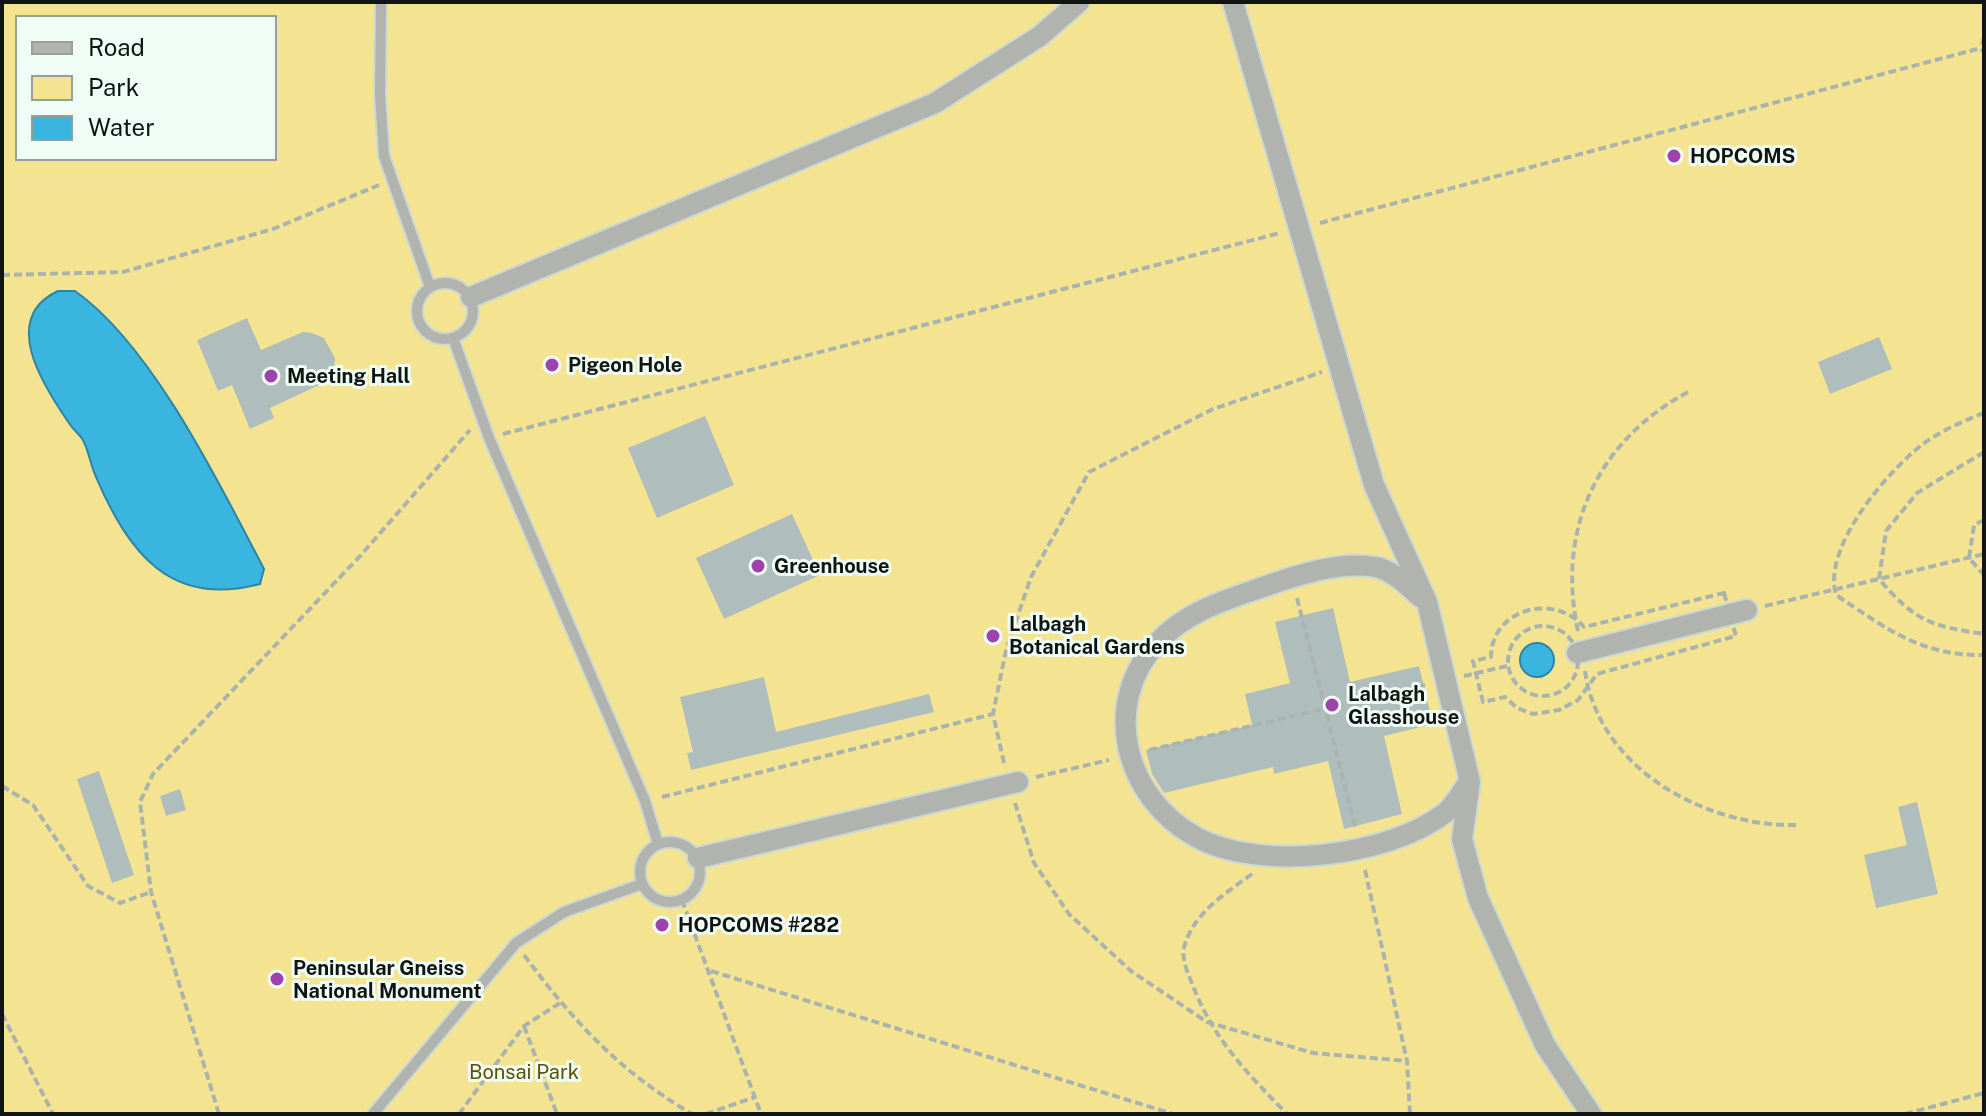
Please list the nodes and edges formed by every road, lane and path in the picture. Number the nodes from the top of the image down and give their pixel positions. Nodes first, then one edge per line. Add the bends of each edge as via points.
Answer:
1 (381, 2) edge
2 (1079, 2) edge
3 (1233, 2) edge
4 (1984, 37) edge
5 (1982, 51) edge
6 (393, 179) junction
7 (1299, 228) junction
8 (2, 275) edge
9 (430, 287) junction
10 (471, 297) junction
11 (453, 338) junction
12 (1688, 392) dead end
13 (1984, 413) edge
14 (482, 417) junction
15 (489, 438) junction
16 (1983, 453) edge
17 (1984, 460) edge
18 (1984, 520) edge
19 (1984, 554) edge
20 (1969, 558) junction
21 (1984, 575) edge
22 (1291, 577) junction
23 (1879, 579) junction
24 (1834, 589) junction
25 (1427, 602) junction
26 (1747, 610) joint
27 (1984, 634) edge
28 (1580, 653) junction
29 (1984, 655) edge
30 (1507, 666) junction
31 (1446, 681) junction
32 (1324, 706) junction
33 (993, 714) dead end
34 (1128, 756) junction
35 (1018, 782) joint
36 (1470, 782) junction
37 (2, 786) edge
38 (645, 801) junction
39 (1800, 825) dead end
40 (658, 844) junction
41 (1361, 850) junction
42 (1280, 854) junction
43 (698, 858) junction
44 (642, 884) junction
45 (151, 892) junction
46 (682, 900) junction
47 (516, 943) junction
48 (711, 971) junction
49 (560, 1003) junction
50 (2, 1014) edge
51 (524, 1026) junction
52 (1984, 1093) edge
53 (755, 1097) junction
54 (53, 1114) edge
55 (219, 1114) edge
56 (373, 1114) edge
57 (459, 1114) edge
58 (557, 1114) edge
59 (692, 1114) edge
60 (706, 1114) edge
61 (761, 1114) edge
62 (1173, 1114) edge
63 (1287, 1114) edge
64 (1410, 1114) edge
65 (1591, 1114) edge
66 (1905, 1114) edge

1 - 6 lane via 384,156
2 - 10 street via 1040,36 935,103
3 - 7 street
4 - 5 path
5 - 7 path
6 - 8 path via 273,229 123,272
6 - 9 lane
7 - 15 path
7 - 25 street via 1374,485
9 - 10 lane via 452,283
9 - 11 lane via 418,303 420,324 435,338
10 - 11 lane via 472,320
11 - 14 lane
12 - 28 path via 1628,436 1585,507 1571,553 1570,578
13 - 24 path via 1925,443 1890,475 1851,527 1835,563
14 - 15 lane
14 - 45 path via 361,555 153,774 140,802
15 - 38 lane
16 - 17 path
16 - 23 path via 1909,502 1886,531
18 - 20 path via 1974,525
19 - 20 path
20 - 21 path
20 - 23 path
22 - 25 street via 1340,567 1377,567
22 - 32 path
22 - 34 street via 1207,607 1157,643 1126,701
23 - 24 path
23 - 27 path via 1902,606 1936,627
24 - 26 path
24 - 29 path via 1902,638 1949,655
25 - 31 street
26 - 28 street
28 - 30 path via 1559,630 1529,628 1516,637
28 - 30 path via 1569,685 1549,696 1527,693
28 - 39 path via 1603,725 1654,782 1747,821
30 - 31 path
31 - 32 path
31 - 36 street
32 - 34 path
32 - 41 path
33 - 38 path
34 - 35 path
34 - 42 street via 1155,801 1197,838 1225,849
35 - 43 street
36 - 41 street via 1447,812 1417,830
36 - 65 street via 1462,839 1478,898 1545,1045
37 - 45 path via 33,805 88,886 120,903
38 - 40 lane
40 - 43 lane via 681,843
40 - 44 lane via 642,861
41 - 42 street via 1342,855
41 - 64 path via 1407,1061
42 - 63 path via 1200,915 1184,956 1207,1022
43 - 46 lane via 699,883
44 - 46 lane via 659,900
44 - 47 lane via 564,912
45 - 55 path
46 - 48 path
47 - 49 path
47 - 56 lane
48 - 53 path
48 - 62 path
49 - 51 path
49 - 59 path via 645,1086
50 - 54 path
51 - 57 path
51 - 58 path
52 - 66 path
53 - 60 path
53 - 61 path

